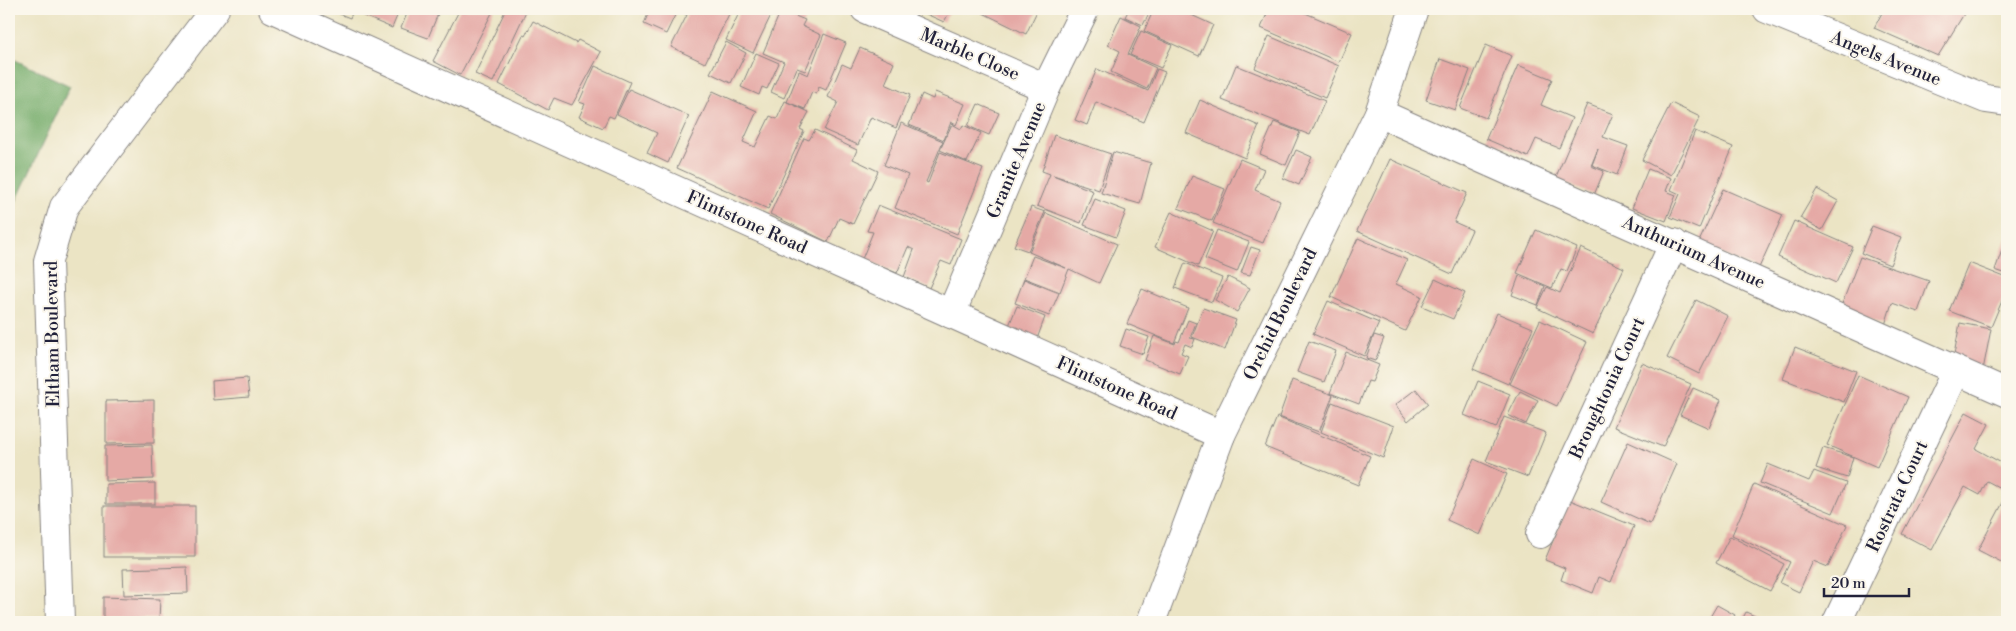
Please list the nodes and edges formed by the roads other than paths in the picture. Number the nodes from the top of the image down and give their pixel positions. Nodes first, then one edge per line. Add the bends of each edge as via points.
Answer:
1 (215, 9) edge
2 (273, 9) edge
3 (865, 9) edge
4 (1085, 9) edge
5 (1414, 9) edge
6 (1767, 9) edge
7 (1046, 88) junction
8 (2007, 102) edge
9 (1379, 112) junction
10 (1674, 243) junction
11 (952, 314) junction
12 (1956, 371) junction
13 (2007, 393) edge
14 (1221, 435) junction
15 (1540, 534) dead end
16 (60, 622) edge
17 (1151, 622) edge
18 (1837, 622) edge

1 - 16 street, Eltham Boulevard via 64,207 48,261
2 - 11 street, Flintstone Road
3 - 7 street, Marble Close
4 - 7 street, Granite Avenue
5 - 9 street, Orchid Boulevard
6 - 8 street, Angels Avenue via 1986,99
7 - 11 street, Granite Avenue
9 - 10 street, Anthurium Avenue
9 - 14 street, Orchid Boulevard
10 - 12 street, Anthurium Avenue
10 - 15 street, Broughtonia Court
11 - 14 street, Flintstone Road
12 - 13 street, Anthurium Avenue
12 - 18 street, Rostrata Court
14 - 17 street, Orchid Boulevard

